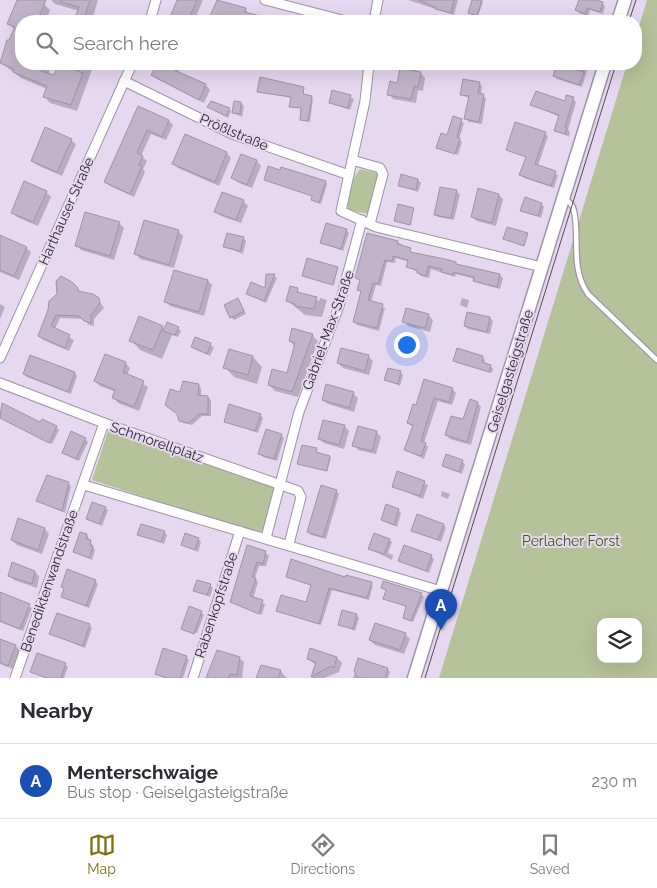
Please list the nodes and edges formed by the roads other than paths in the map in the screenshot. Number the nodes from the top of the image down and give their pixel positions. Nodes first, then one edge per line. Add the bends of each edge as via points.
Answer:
1 (156, 0) edge
2 (265, 0) edge
3 (378, 0) edge
4 (625, 0) edge
5 (152, 15) edge
6 (323, 15) edge
7 (375, 15) edge
8 (620, 15) edge
9 (129, 70) edge
10 (368, 70) edge
11 (603, 70) edge
12 (124, 81) junction
13 (352, 160) junction
14 (348, 175) junction
15 (563, 199) junction
16 (366, 222) junction
17 (542, 267) junction
18 (0, 356) edge
19 (657, 360) edge
20 (0, 383) edge
21 (104, 424) junction
22 (281, 483) junction
23 (84, 485) junction
24 (240, 531) junction
25 (266, 538) junction
26 (289, 544) junction
27 (441, 591) junction
28 (15, 678) edge
29 (193, 678) edge
30 (414, 678) edge

1 - 5 street
2 - 6 street
3 - 7 street
4 - 8 main road
9 - 12 street, Harthauser Straße
10 - 13 street
11 - 15 main road, Geiselgasteigstraße
12 - 14 street, Prößlstraße via 232,134
12 - 18 street, Harthauser Straße
13 - 14 street
13 - 16 street, Gabriel-Max-Straße via 380,168 383,174
14 - 16 street via 341,211
15 - 17 main road, Geiselgasteigstraße
15 - 19 lane via 574,210 580,283
16 - 17 street via 453,248
16 - 22 street, Gabriel-Max-Straße via 340,306 299,412
17 - 27 main road, Geiselgasteigstraße
20 - 21 street
21 - 22 street, Schmorellplatz
21 - 23 street, Schmorellplatz
22 - 25 street
22 - 26 street, Schmorellplatz via 298,491 301,497
23 - 24 street
23 - 28 street, Benediktenwandstraße
24 - 25 street
24 - 29 street, Rabenkopfstraße
25 - 26 street
26 - 27 street
27 - 30 main road, Geiselgasteigstraße

